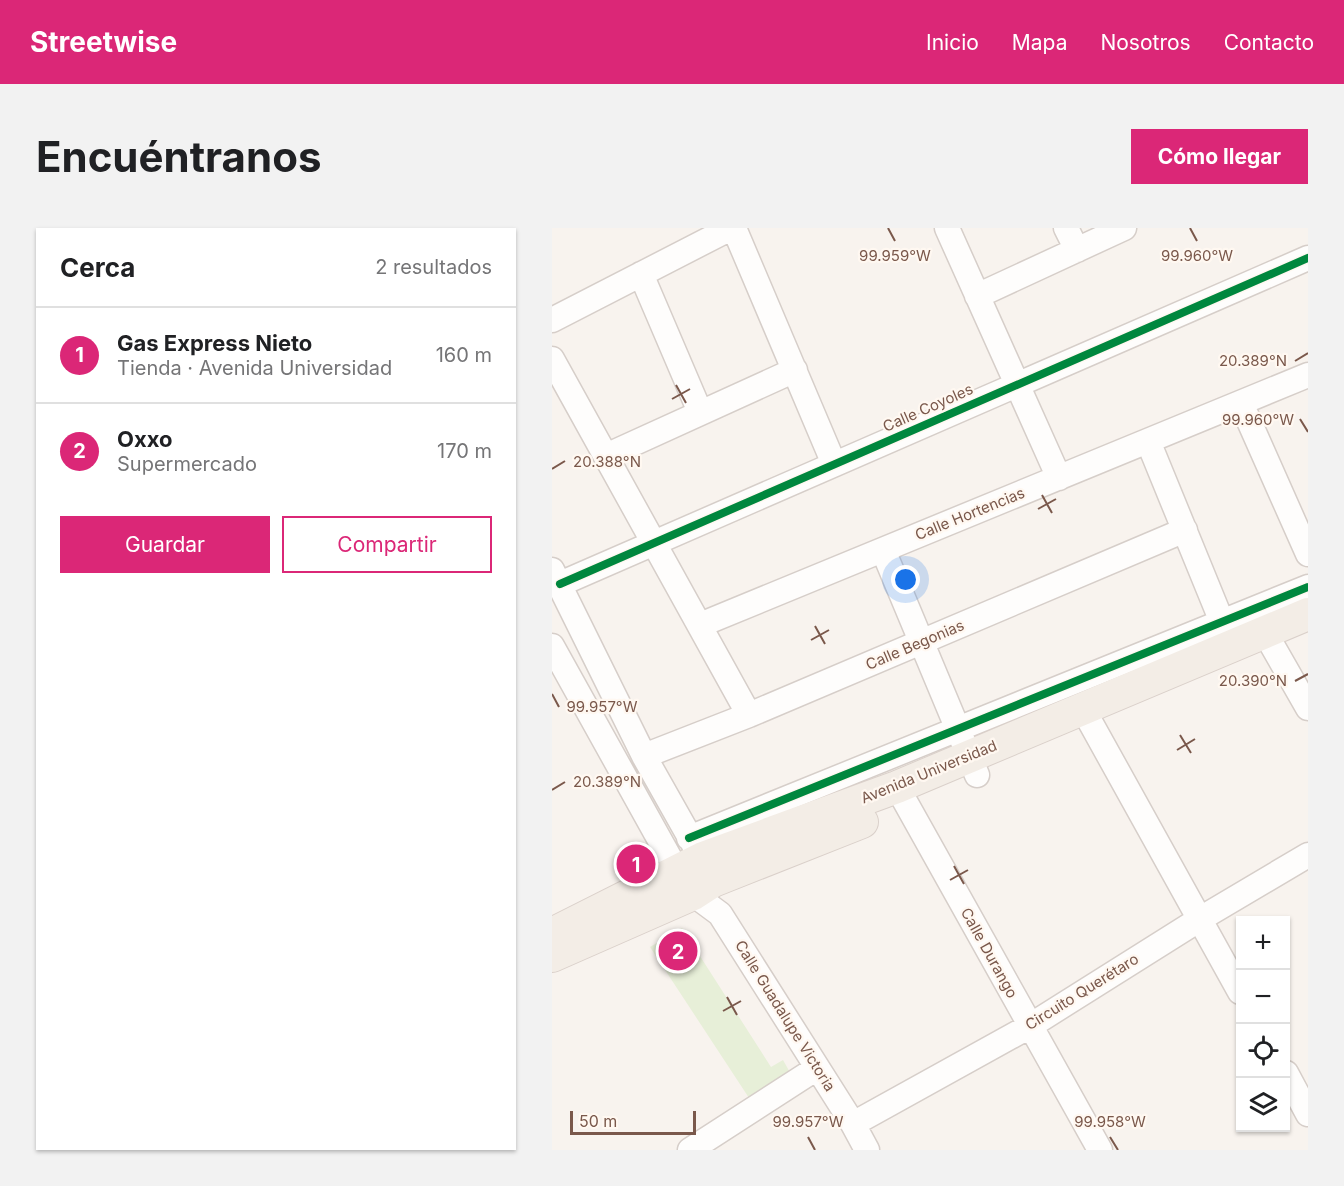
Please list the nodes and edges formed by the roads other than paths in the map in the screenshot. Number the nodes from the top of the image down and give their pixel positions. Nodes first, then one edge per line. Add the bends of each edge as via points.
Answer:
1 (732, 228) edge
2 (947, 228) edge
3 (1066, 228) edge
4 (1124, 228) edge
5 (1077, 250) junction
6 (1308, 258) edge
7 (641, 274) junction
8 (977, 296) junction
9 (552, 320) edge
10 (552, 359) edge
11 (795, 370) junction
12 (1308, 375) edge
13 (1017, 384) junction
14 (1241, 403) junction
15 (700, 412) junction
16 (1148, 441) junction
17 (606, 456) junction
18 (834, 464) junction
19 (1059, 478) junction
20 (1185, 530) junction
21 (654, 543) junction
22 (883, 550) junction
23 (1308, 554) edge
24 (556, 577) edge
25 (1308, 587) edge
26 (1308, 614) edge
27 (1222, 622) junction
28 (700, 626) junction
29 (1308, 636) edge
30 (1270, 640) junction
31 (921, 642) junction
32 (552, 646) edge
33 (1308, 708) edge
34 (749, 716) junction
35 (1087, 716) junction
36 (968, 754) junction
37 (644, 756) junction
38 (902, 796) junction
39 (1308, 855) edge
40 (695, 868) junction
41 (1200, 919) junction
42 (554, 935) edge
43 (1236, 985) edge
44 (1030, 1026) junction
45 (817, 1068) junction
46 (1289, 1078) edge
47 (1308, 1114) edge
48 (853, 1124) junction
49 (690, 1150) edge
50 (867, 1150) edge
51 (1100, 1150) edge

1 - 7 street
1 - 11 street
2 - 8 street
3 - 5 street
4 - 5 street
5 - 8 street
6 - 13 street, Calle Coyoles
7 - 9 street
7 - 15 street
8 - 13 street
10 - 17 street
11 - 15 street
11 - 18 street
12 - 14 street, Calle Hortencias
13 - 18 street, Calle Coyoles
13 - 19 street
14 - 16 street, Calle Hortencias
14 - 23 street
15 - 17 street
16 - 19 street, Calle Hortencias
16 - 20 street
17 - 21 street
18 - 21 street, Calle Coyoles
19 - 22 street, Calle Hortencias
20 - 27 street
20 - 31 street, Calle Begonias
21 - 24 street, Calle Coyoles
21 - 28 street
22 - 28 street, Calle Hortencias
22 - 31 street
24 - 37 street
25 - 27 street
26 - 30 main road, Avenida Universidad
27 - 36 street
28 - 34 street
29 - 30 main road, Avenida Universidad
30 - 33 street
30 - 35 main road, Avenida Universidad
31 - 34 street, Calle Begonias
31 - 36 street
32 - 40 street
34 - 37 street, Calle Begonias
35 - 36 main road, Avenida Universidad
35 - 41 street
36 - 38 main road, Avenida Universidad
36 - 40 street
37 - 40 street
38 - 40 main road, Avenida Universidad
38 - 44 street, Calle Durango
39 - 41 street, Circuito Querétaro
40 - 42 main road, Avenida Universidad
40 - 45 street, Calle Guadalupe Victoria
41 - 43 street
41 - 44 street, Circuito Querétaro
44 - 48 street, Circuito Querétaro
44 - 51 street, Calle Durango
45 - 48 street, Calle Guadalupe Victoria
45 - 49 street
46 - 47 street
48 - 50 street, Calle Guadalupe Victoria

